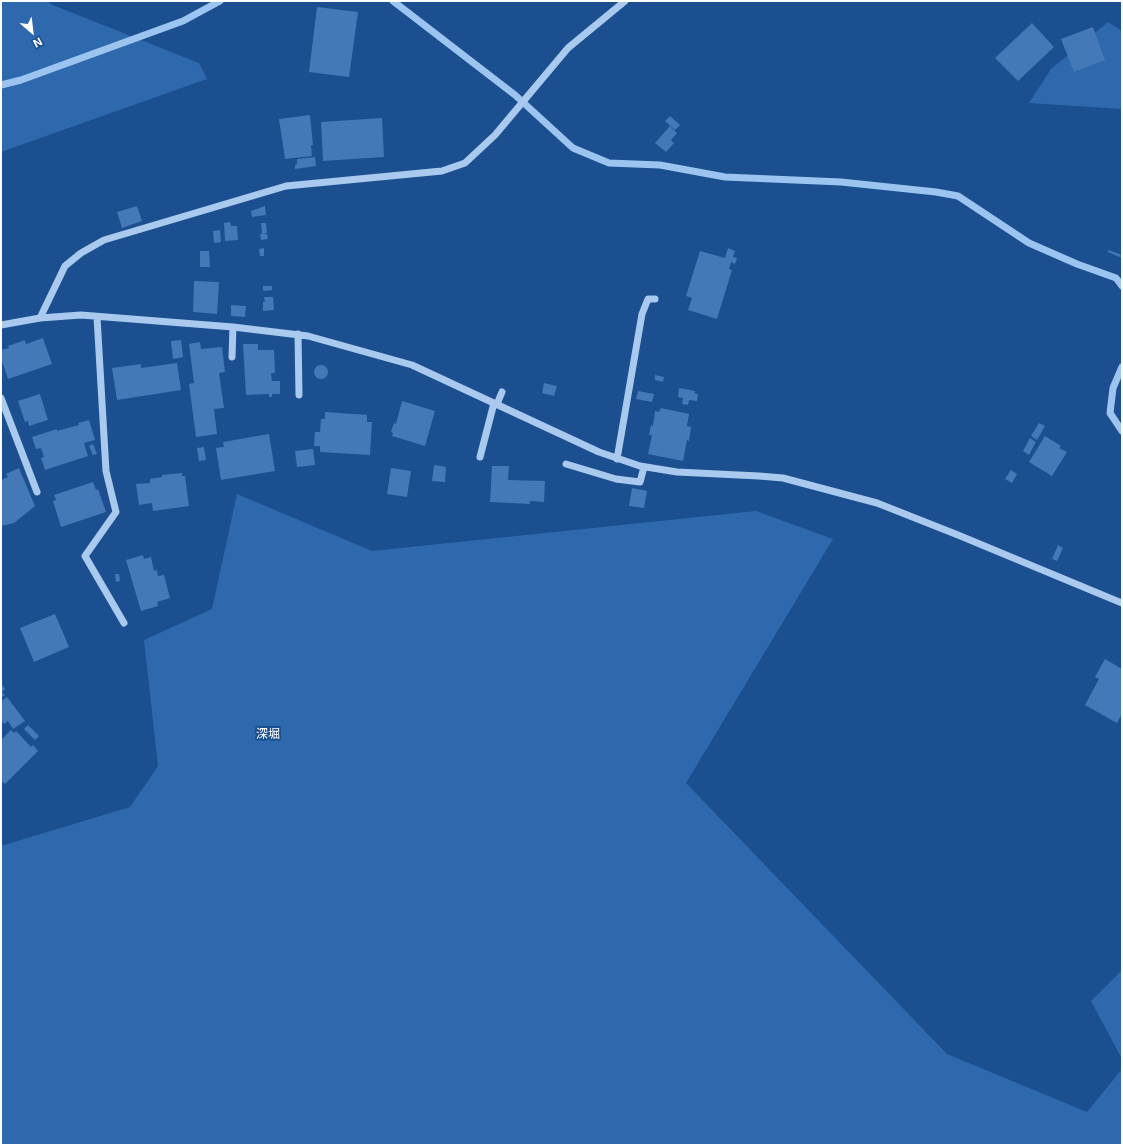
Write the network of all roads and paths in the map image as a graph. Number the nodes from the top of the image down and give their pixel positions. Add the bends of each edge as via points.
1 (625, 1) edge
2 (655, 299) dead end
3 (97, 317) junction
4 (40, 318) junction
5 (1, 325) edge
6 (233, 327) junction
7 (298, 334) junction
8 (232, 357) dead end
9 (502, 392) dead end
10 (299, 395) dead end
11 (1, 398) edge
12 (495, 404) junction
13 (480, 457) dead end
14 (617, 459) junction
15 (566, 464) dead end
16 (644, 467) junction
17 (37, 492) dead end
18 (1122, 603) edge
19 (124, 623) dead end

1 - 4 street via 568,48 495,135 465,163 442,171 286,186 104,240 65,266
2 - 14 street via 648,299 642,314
3 - 4 street via 81,315
3 - 6 street
3 - 19 street via 106,471 116,512 85,556
4 - 5 street
6 - 7 street
6 - 8 street
7 - 10 street
7 - 12 street via 412,365
9 - 12 street
11 - 17 street
12 - 13 street
12 - 14 street
14 - 16 street
15 - 16 street via 616,479 640,482
16 - 18 street via 677,472 783,478 877,503

